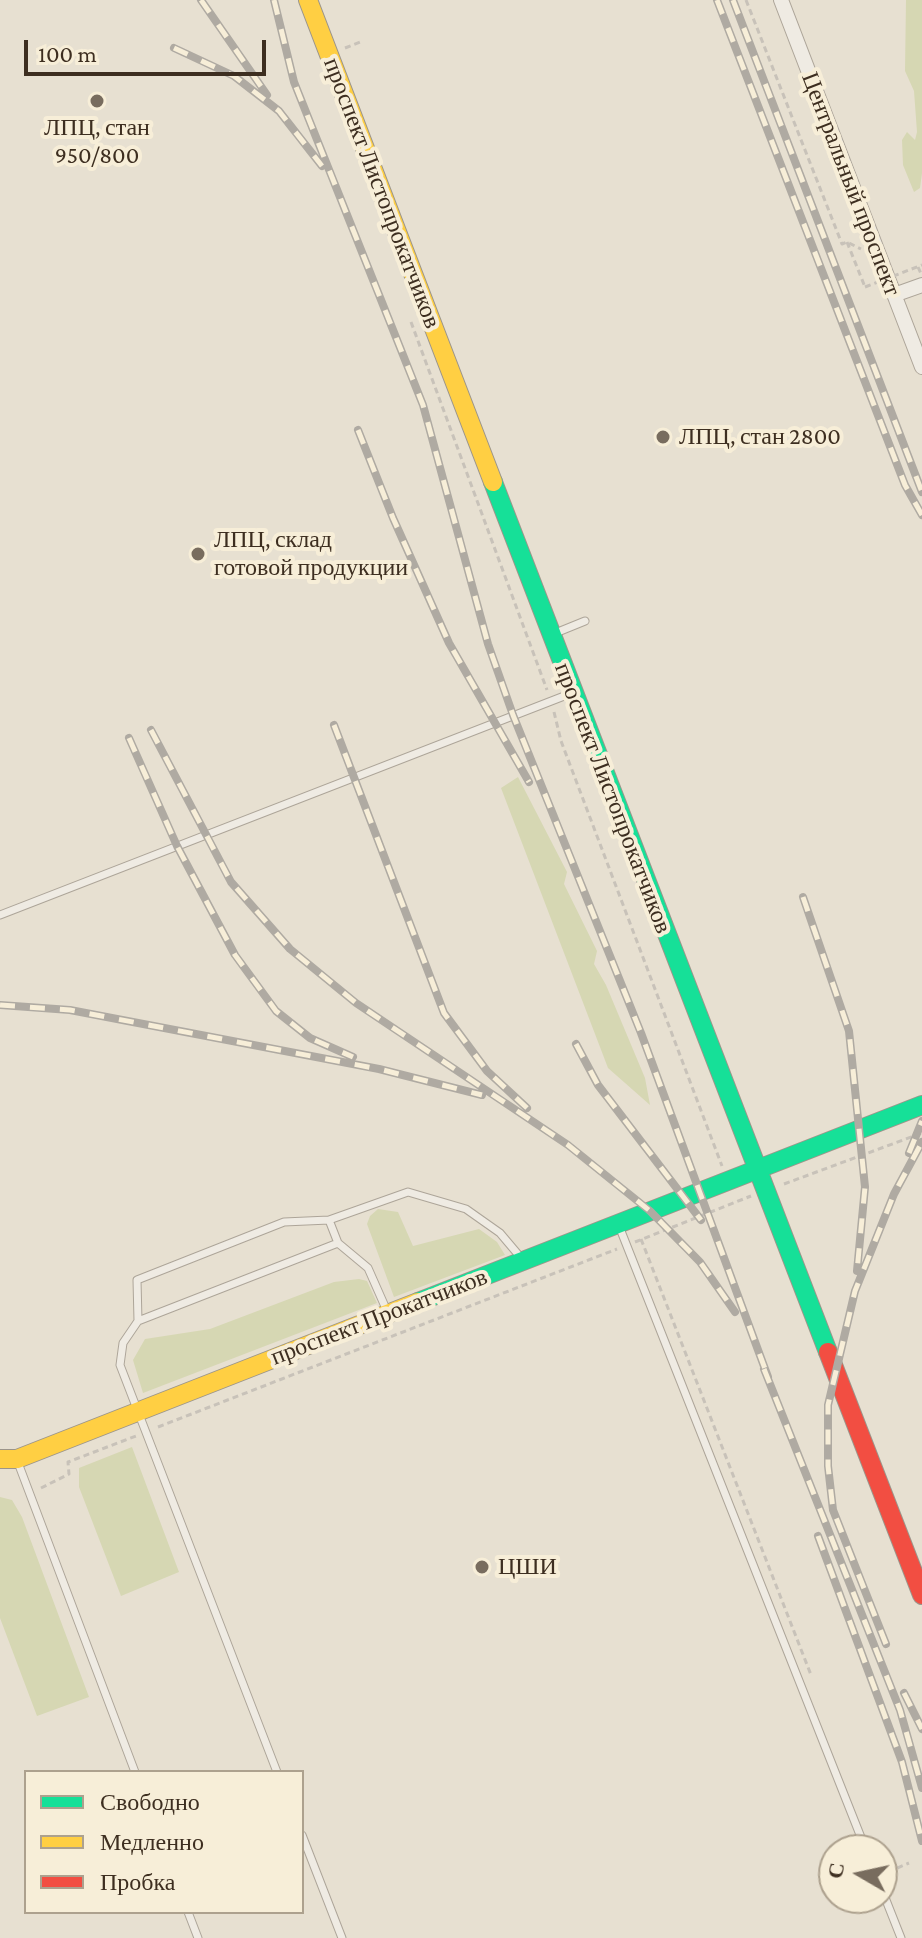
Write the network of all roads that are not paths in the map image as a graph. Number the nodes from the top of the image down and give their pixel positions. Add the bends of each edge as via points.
1 (308, 0) edge
2 (784, 2) edge
3 (922, 285) edge
4 (894, 295) junction
5 (922, 367) edge
6 (585, 621) dead end
7 (550, 635) junction
8 (572, 693) junction
9 (0, 915) edge
10 (922, 1105) edge
11 (757, 1170) junction
12 (329, 1220) junction
13 (618, 1224) junction
14 (338, 1243) junction
15 (523, 1261) junction
16 (388, 1314) junction
17 (138, 1321) junction
18 (137, 1412) junction
19 (8, 1459) edge
20 (922, 1595) edge
21 (134, 1770) edge
22 (276, 1770) edge
23 (860, 1834) edge
24 (304, 1840) edge
25 (189, 1914) edge
26 (892, 1914) edge
27 (198, 1938) edge
28 (342, 1938) edge
29 (901, 1938) edge

1 - 7 street, проспект Листопрокатчиков
2 - 4 street, Центральный проспект
3 - 4 street
4 - 5 street, Центральный проспект
6 - 7 lane
7 - 8 street, проспект Листопрокатчиков
8 - 9 lane
8 - 11 street, проспект Листопрокатчиков
10 - 11 street
11 - 13 street, проспект Прокатчиков
11 - 20 street, проспект Листопрокатчиков
12 - 14 lane
12 - 15 lane via 408,1192 466,1209 500,1233
12 - 17 lane via 284,1222 137,1280
13 - 15 street, проспект Прокатчиков
13 - 23 lane
14 - 16 lane via 368,1268
14 - 17 lane
15 - 16 street, проспект Прокатчиков
16 - 18 street, проспект Прокатчиков
17 - 18 lane via 123,1343 120,1365
18 - 19 street, проспект Прокатчиков
18 - 22 lane
19 - 21 lane via 30,1494
24 - 28 lane
25 - 27 lane
26 - 29 lane

